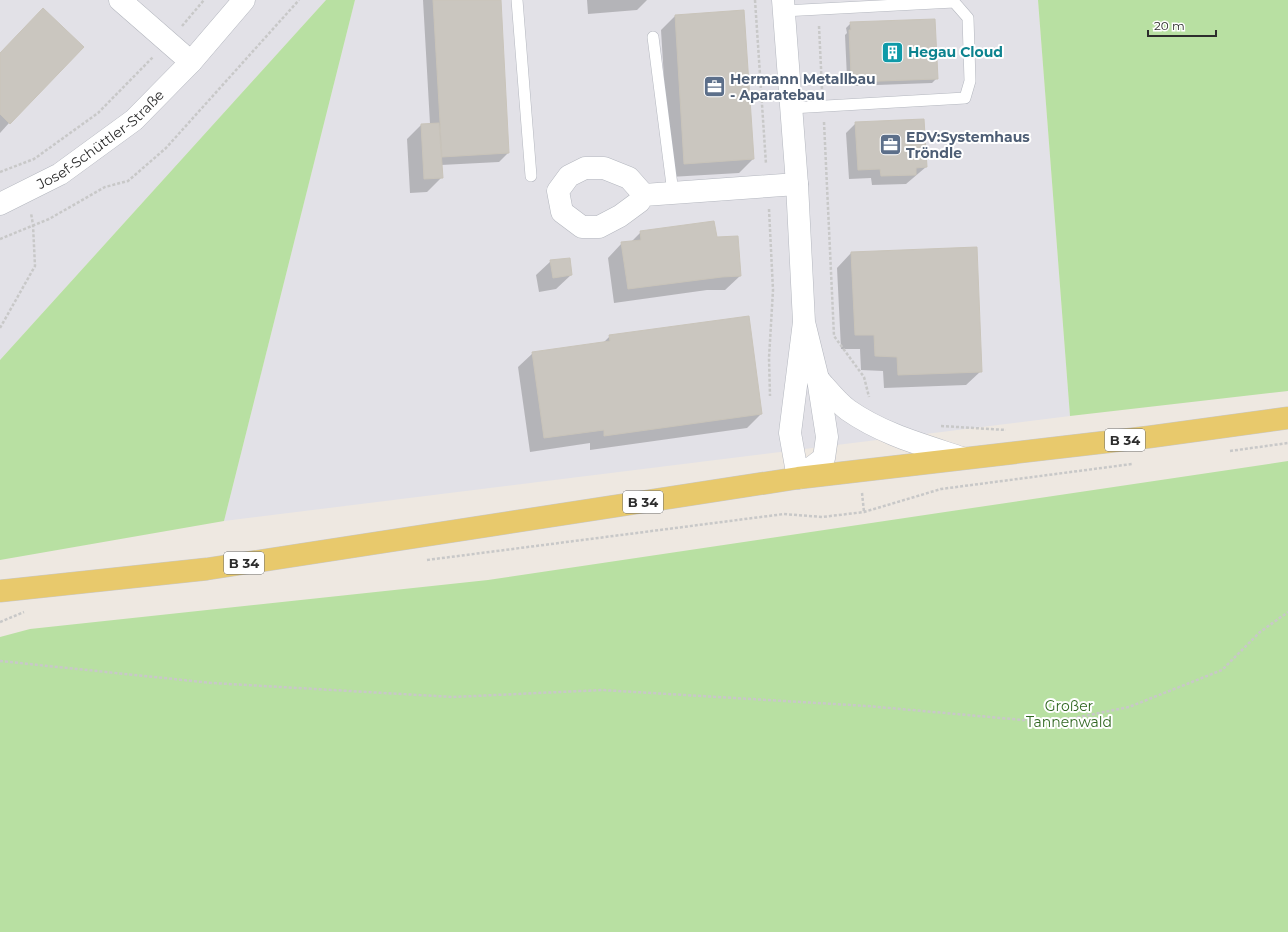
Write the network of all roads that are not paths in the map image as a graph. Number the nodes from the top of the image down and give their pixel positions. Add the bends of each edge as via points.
1 (120, 0) edge
2 (244, 0) edge
3 (517, 0) edge
4 (783, 6) edge
5 (652, 36) dead end
6 (191, 62) junction
7 (791, 108) junction
8 (531, 176) dead end
9 (797, 184) junction
10 (673, 193) junction
11 (644, 195) dead end
12 (0, 204) edge
13 (804, 322) junction
14 (818, 379) junction
15 (1288, 418) edge
16 (962, 458) junction
17 (798, 478) junction
18 (0, 591) edge

1 - 6 street
2 - 6 street, Josef-Schüttler-Straße
3 - 8 lane
4 - 7 street
4 - 7 lane via 818,10 954,2 968,18 970,81 965,98
5 - 10 lane
6 - 12 street, Josef-Schüttler-Straße via 134,120 60,174
7 - 9 street
9 - 10 street
9 - 13 street
10 - 11 street
13 - 14 street
13 - 17 street via 790,432
14 - 16 street via 847,409 863,420 897,436
14 - 17 street via 827,437 824,458
15 - 16 main road, B 34
16 - 17 main road, B 34
17 - 18 main road, B 34 via 207,568

